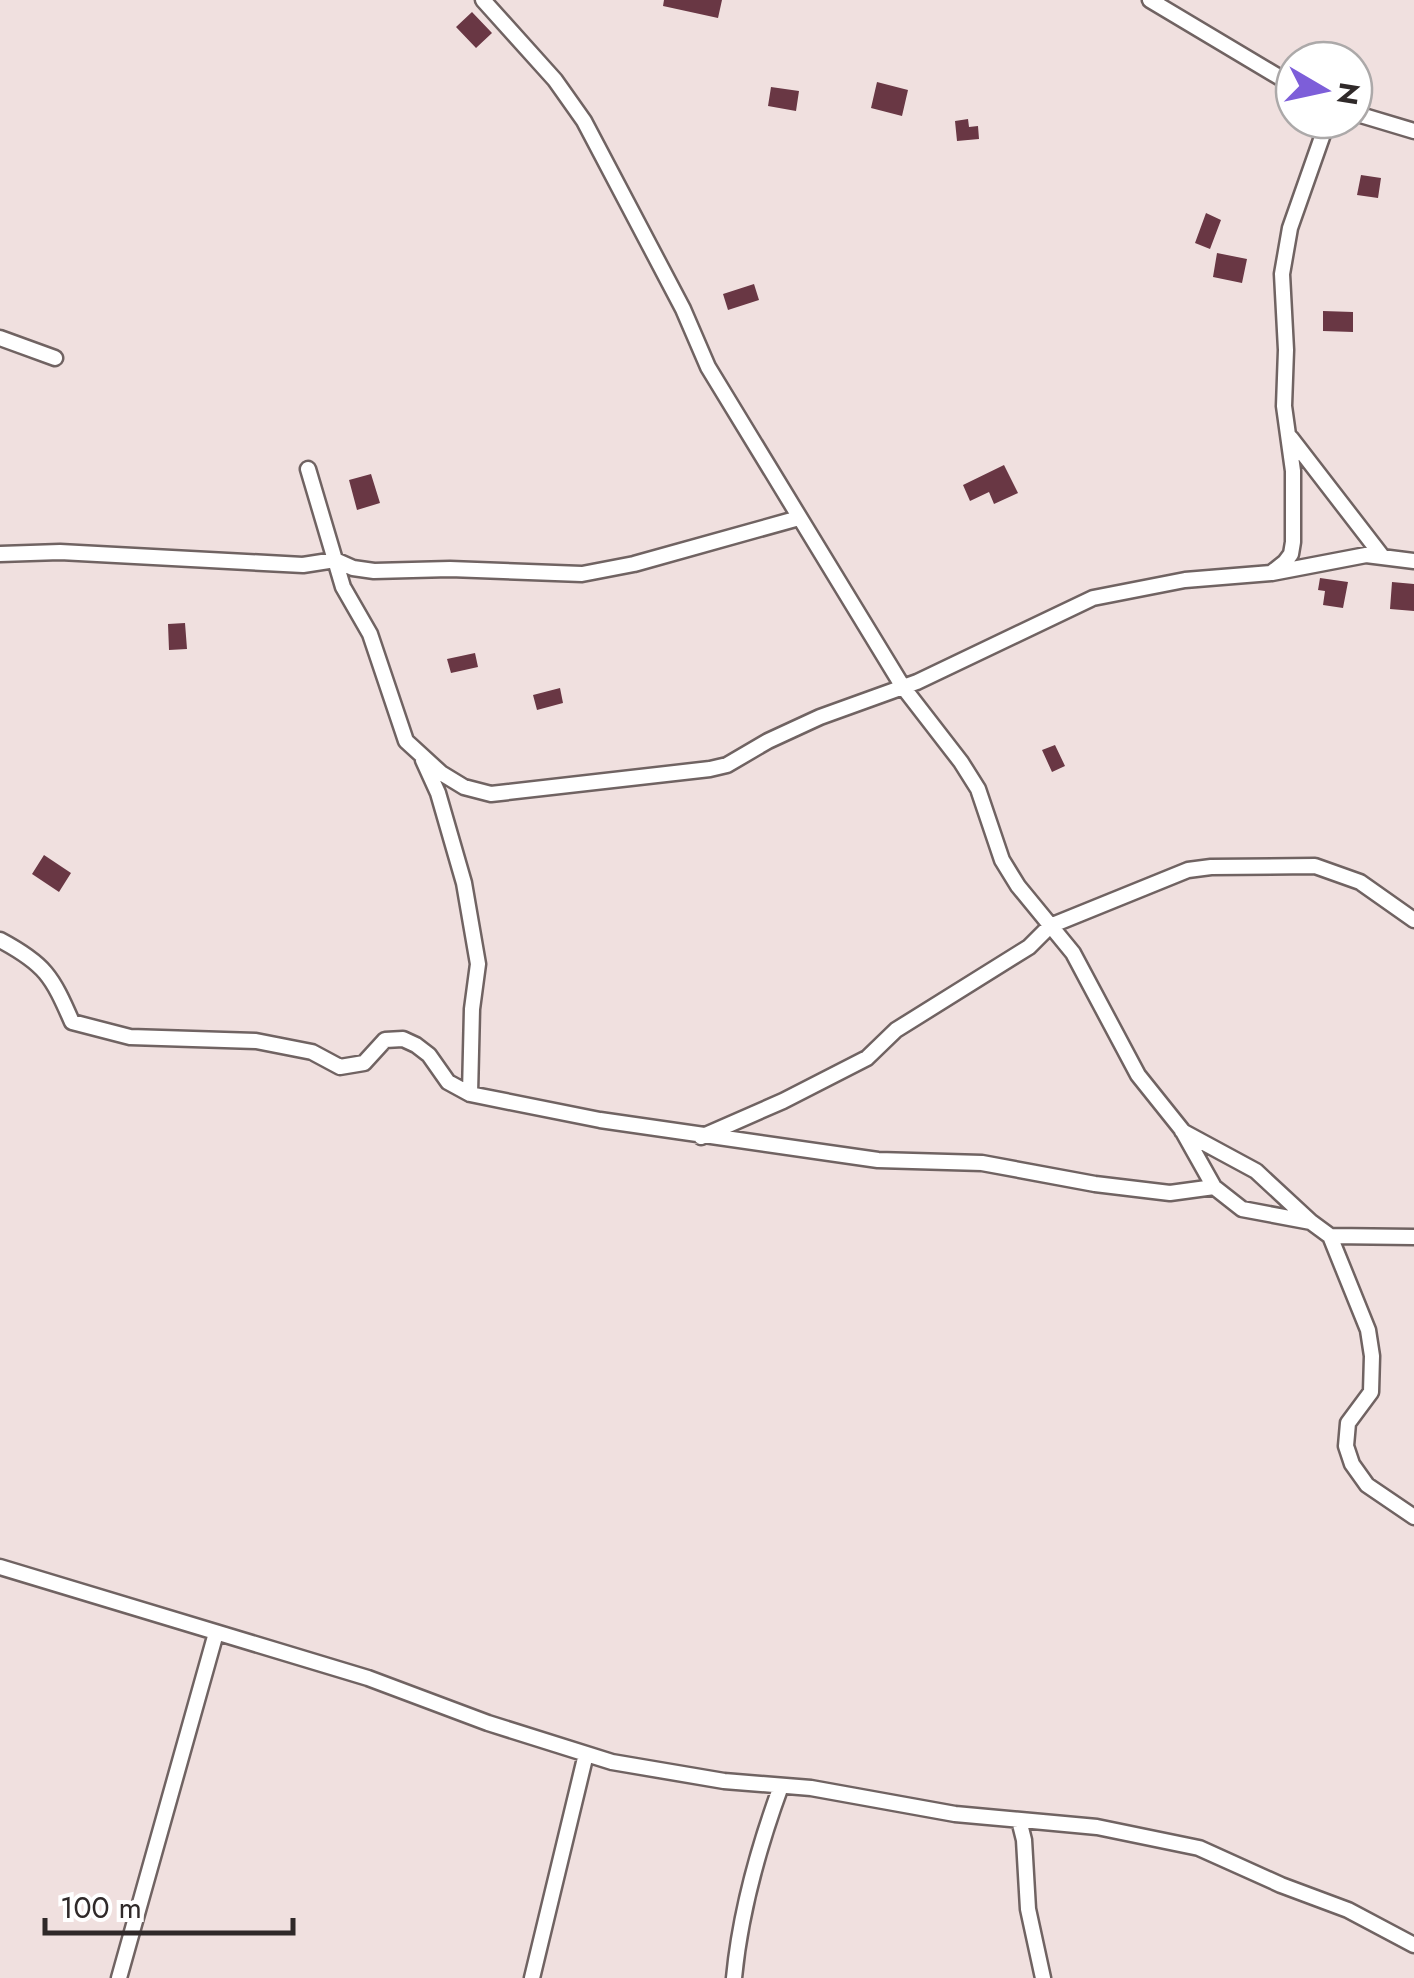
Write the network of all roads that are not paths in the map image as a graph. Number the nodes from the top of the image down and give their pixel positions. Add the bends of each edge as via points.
1 (483, 0) edge
2 (1150, 0) edge
3 (1274, 74) edge
4 (1374, 119) edge
5 (1414, 130) edge
6 (1321, 140) edge
7 (0, 338) edge
8 (55, 358) dead end
9 (1289, 436) junction
10 (308, 470) dead end
11 (799, 518) junction
12 (0, 554) edge
13 (1382, 556) junction
14 (335, 560) junction
15 (1414, 561) edge
16 (1271, 573) junction
17 (903, 687) junction
18 (422, 759) junction
19 (1414, 920) edge
20 (1050, 926) junction
21 (0, 940) edge
22 (470, 1094) junction
23 (1182, 1130) junction
24 (701, 1137) junction
25 (1214, 1187) junction
26 (1311, 1222) junction
27 (1330, 1236) junction
28 (1414, 1238) edge
29 (1414, 1517) edge
30 (0, 1566) edge
31 (216, 1634) junction
32 (586, 1754) junction
33 (781, 1786) junction
34 (1020, 1820) junction
35 (1414, 1945) edge
36 (119, 1978) edge
37 (532, 1978) edge
38 (734, 1978) edge
39 (1043, 1978) edge

1 - 11 street via 556,80 584,122 708,367
2 - 3 street
4 - 5 street
6 - 9 street via 1290,228 1282,274
7 - 8 street
9 - 13 street
9 - 16 street via 1292,554
10 - 14 street
11 - 14 street via 582,574 374,571
11 - 17 street
12 - 14 street via 303,565
13 - 15 street
13 - 16 street
14 - 18 street via 370,634 406,741
16 - 17 street via 1093,598
17 - 18 street via 710,769 491,794 464,787
17 - 20 street via 962,762 1002,860
18 - 22 street via 464,883 478,964
19 - 20 street via 1360,882 1315,866 1211,866
20 - 23 street via 1092,984 1138,1075
20 - 24 street via 1029,947 896,1030 867,1058
21 - 22 street via 34,958 72,1022 130,1037 256,1041 312,1052 340,1068 364,1064 386,1040 403,1038
22 - 24 street
23 - 25 street
23 - 26 street via 1256,1171
24 - 25 street via 878,1160 982,1163 1170,1193
25 - 26 street via 1242,1209
26 - 27 street
27 - 28 street
27 - 29 street via 1372,1356 1372,1392 1348,1423 1346,1446 1368,1485
30 - 31 street
31 - 32 street via 368,1678
31 - 36 street
32 - 33 street via 724,1782
32 - 37 street
33 - 34 street
33 - 38 street
34 - 35 street via 1199,1848
34 - 39 street

